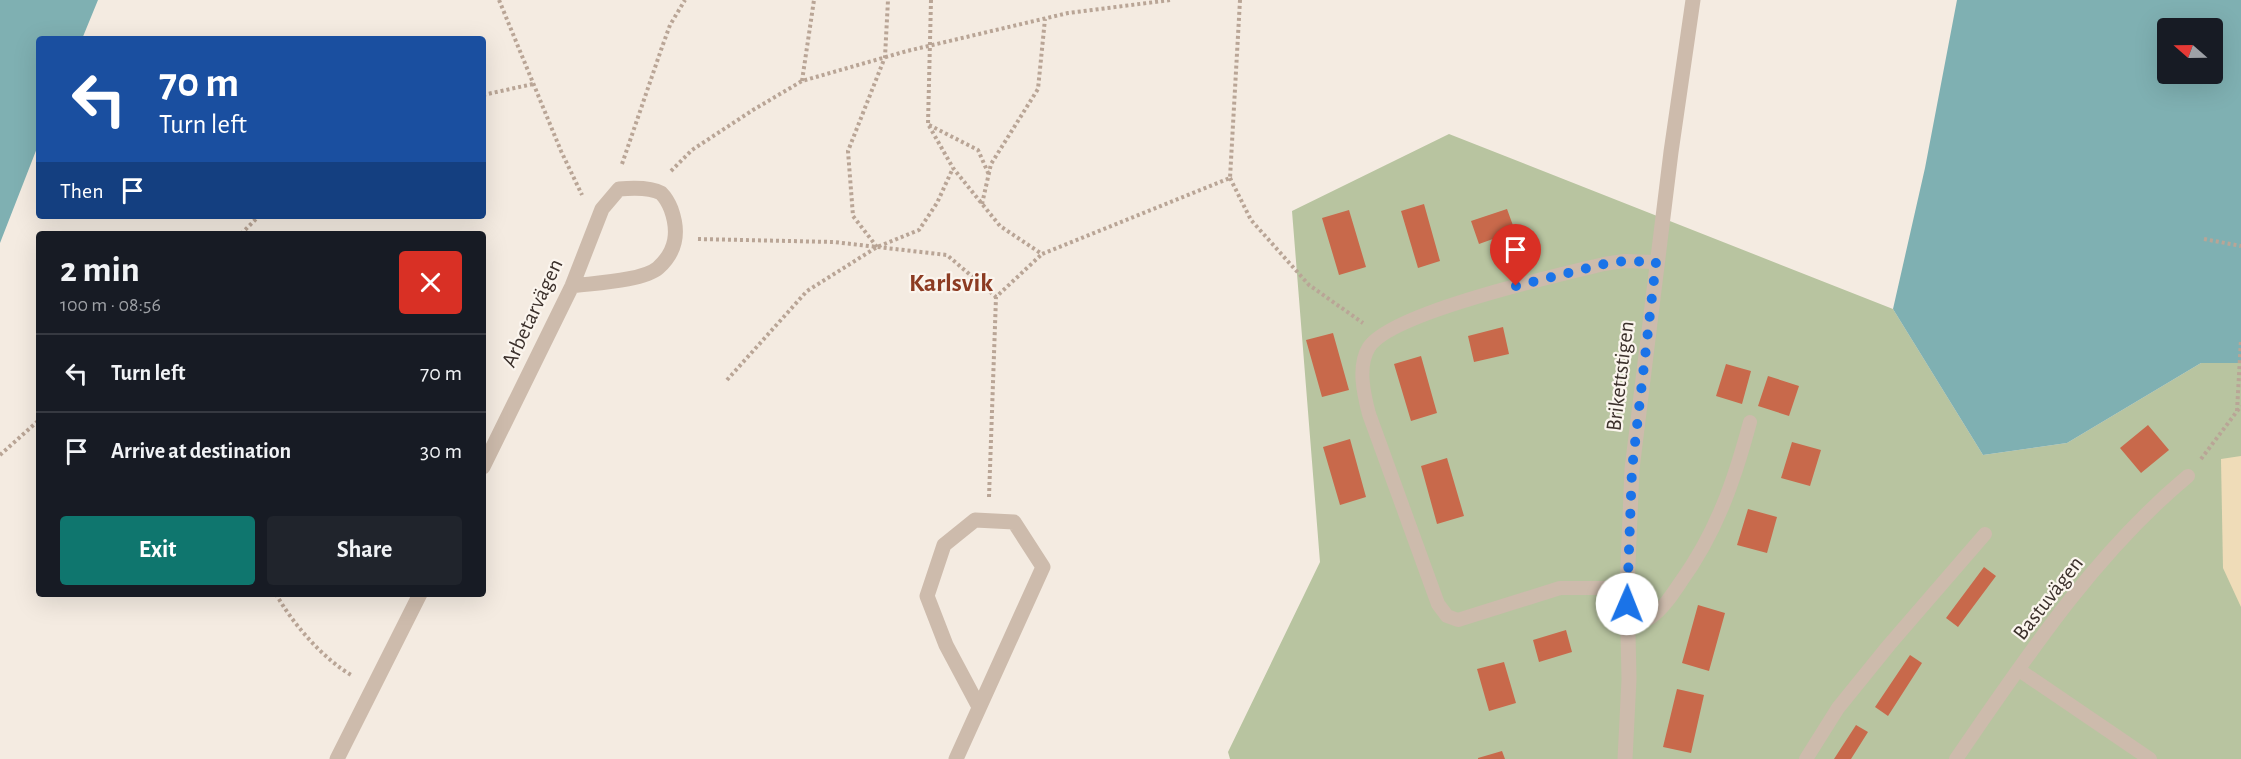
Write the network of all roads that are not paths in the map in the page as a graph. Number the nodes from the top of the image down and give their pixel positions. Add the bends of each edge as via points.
1 (1694, 0) edge
2 (1656, 262) junction
3 (572, 286) junction
4 (1750, 422) dead end
5 (486, 461) edge
6 (2188, 476) road end
7 (1985, 534) dead end
8 (1627, 588) junction
9 (418, 597) edge
10 (1627, 620) junction
11 (2019, 670) junction
12 (979, 707) junction
13 (337, 759) edge
14 (956, 759) edge
15 (1625, 759) edge
16 (1806, 759) edge
17 (1956, 759) edge
18 (2150, 759) edge

1 - 2 street, Brikettstigen
2 - 8 street, Brikettstigen via 1632,469
2 - 8 lane via 1604,264 1494,292 1404,323 1381,335 1368,348 1364,366 1363,390 1369,414 1438,604 1447,616 1458,620 1476,616 1560,588
3 - 3 street, Arbetarvägen via 602,208 619,189 660,193 669,203 677,224 674,247 657,269 631,279
3 - 5 street, Arbetarvägen
4 - 10 lane via 1736,474 1713,532 1696,561 1670,598 1650,618
6 - 11 lane, Bastuvägen via 2144,514 2078,591
7 - 16 lane via 1838,708
8 - 10 street, Brikettstigen
9 - 13 street
10 - 15 street, Brikettstigen
11 - 17 lane, Bastuvägen
11 - 18 lane
12 - 12 street via 946,645 927,596 944,545 975,520 1014,522 1043,567
12 - 14 street

